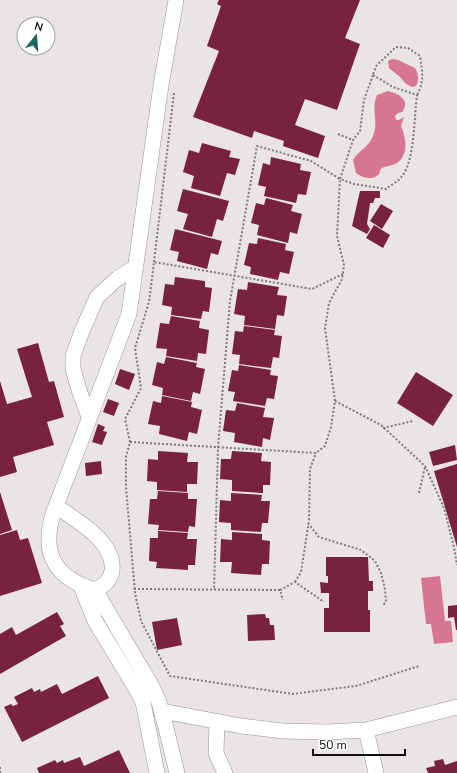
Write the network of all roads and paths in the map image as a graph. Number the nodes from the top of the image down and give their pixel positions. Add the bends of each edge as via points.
1 (176, 0) edge
2 (373, 75) junction
3 (161, 85) junction
4 (417, 95) junction
5 (338, 134) dead end
6 (353, 140) junction
7 (340, 179) junction
8 (154, 262) junction
9 (136, 267) junction
10 (343, 274) junction
11 (234, 277) junction
12 (335, 401) junction
13 (89, 417) junction
14 (413, 421) dead end
15 (383, 428) junction
16 (130, 442) junction
17 (218, 448) junction
18 (316, 453) junction
19 (425, 466) junction
20 (419, 493) dead end
21 (56, 506) junction
22 (308, 523) junction
23 (457, 565) edge
24 (295, 582) junction
25 (88, 588) junction
26 (134, 589) junction
27 (214, 590) junction
28 (280, 590) junction
29 (283, 600) dead end
30 (324, 602) dead end
31 (383, 605) dead end
32 (419, 666) dead end
33 (457, 707) edge
34 (162, 711) junction
35 (217, 722) junction
36 (366, 730) junction
37 (0, 767) edge
38 (0, 773) edge
39 (157, 773) edge
40 (176, 773) edge
41 (225, 773) edge
42 (376, 773) edge

1 - 3 street
2 - 4 path via 393,88
2 - 4 path via 377,65 396,47 408,48 420,56 422,85
2 - 6 path via 364,100 360,131
3 - 8 path via 175,93
3 - 9 street
4 - 7 path via 408,163 402,176 386,189
5 - 6 path
6 - 7 path
7 - 10 path via 337,236 344,265
7 - 11 path via 311,161 257,146
8 - 11 path
8 - 16 path via 149,302 135,348 142,388 125,419
9 - 13 street via 129,314
9 - 13 street via 118,278 97,297 73,356 73,368
10 - 11 path via 312,289
10 - 12 path via 329,303 325,328
11 - 17 path
12 - 15 path
12 - 18 path via 325,446
13 - 21 street
14 - 15 path
15 - 19 path
16 - 17 path
16 - 26 path via 126,457 126,487
17 - 18 path
17 - 27 path
18 - 22 path via 310,469
19 - 20 path
19 - 23 path via 444,508
21 - 25 street via 48,542 54,563 71,581
21 - 25 street via 95,535 109,551 111,576 106,584
22 - 24 path via 301,572
22 - 31 path via 319,537 361,550 375,561 385,589 386,602
24 - 28 path
24 - 30 path
25 - 34 street via 150,684
25 - 39 street via 95,621 143,702
26 - 27 path
26 - 32 path via 141,621 170,676 293,694 356,686
27 - 28 path
28 - 29 path
33 - 36 street
34 - 35 street
34 - 40 street
35 - 36 street via 283,731
35 - 41 street via 216,753
36 - 42 street
37 - 38 path

